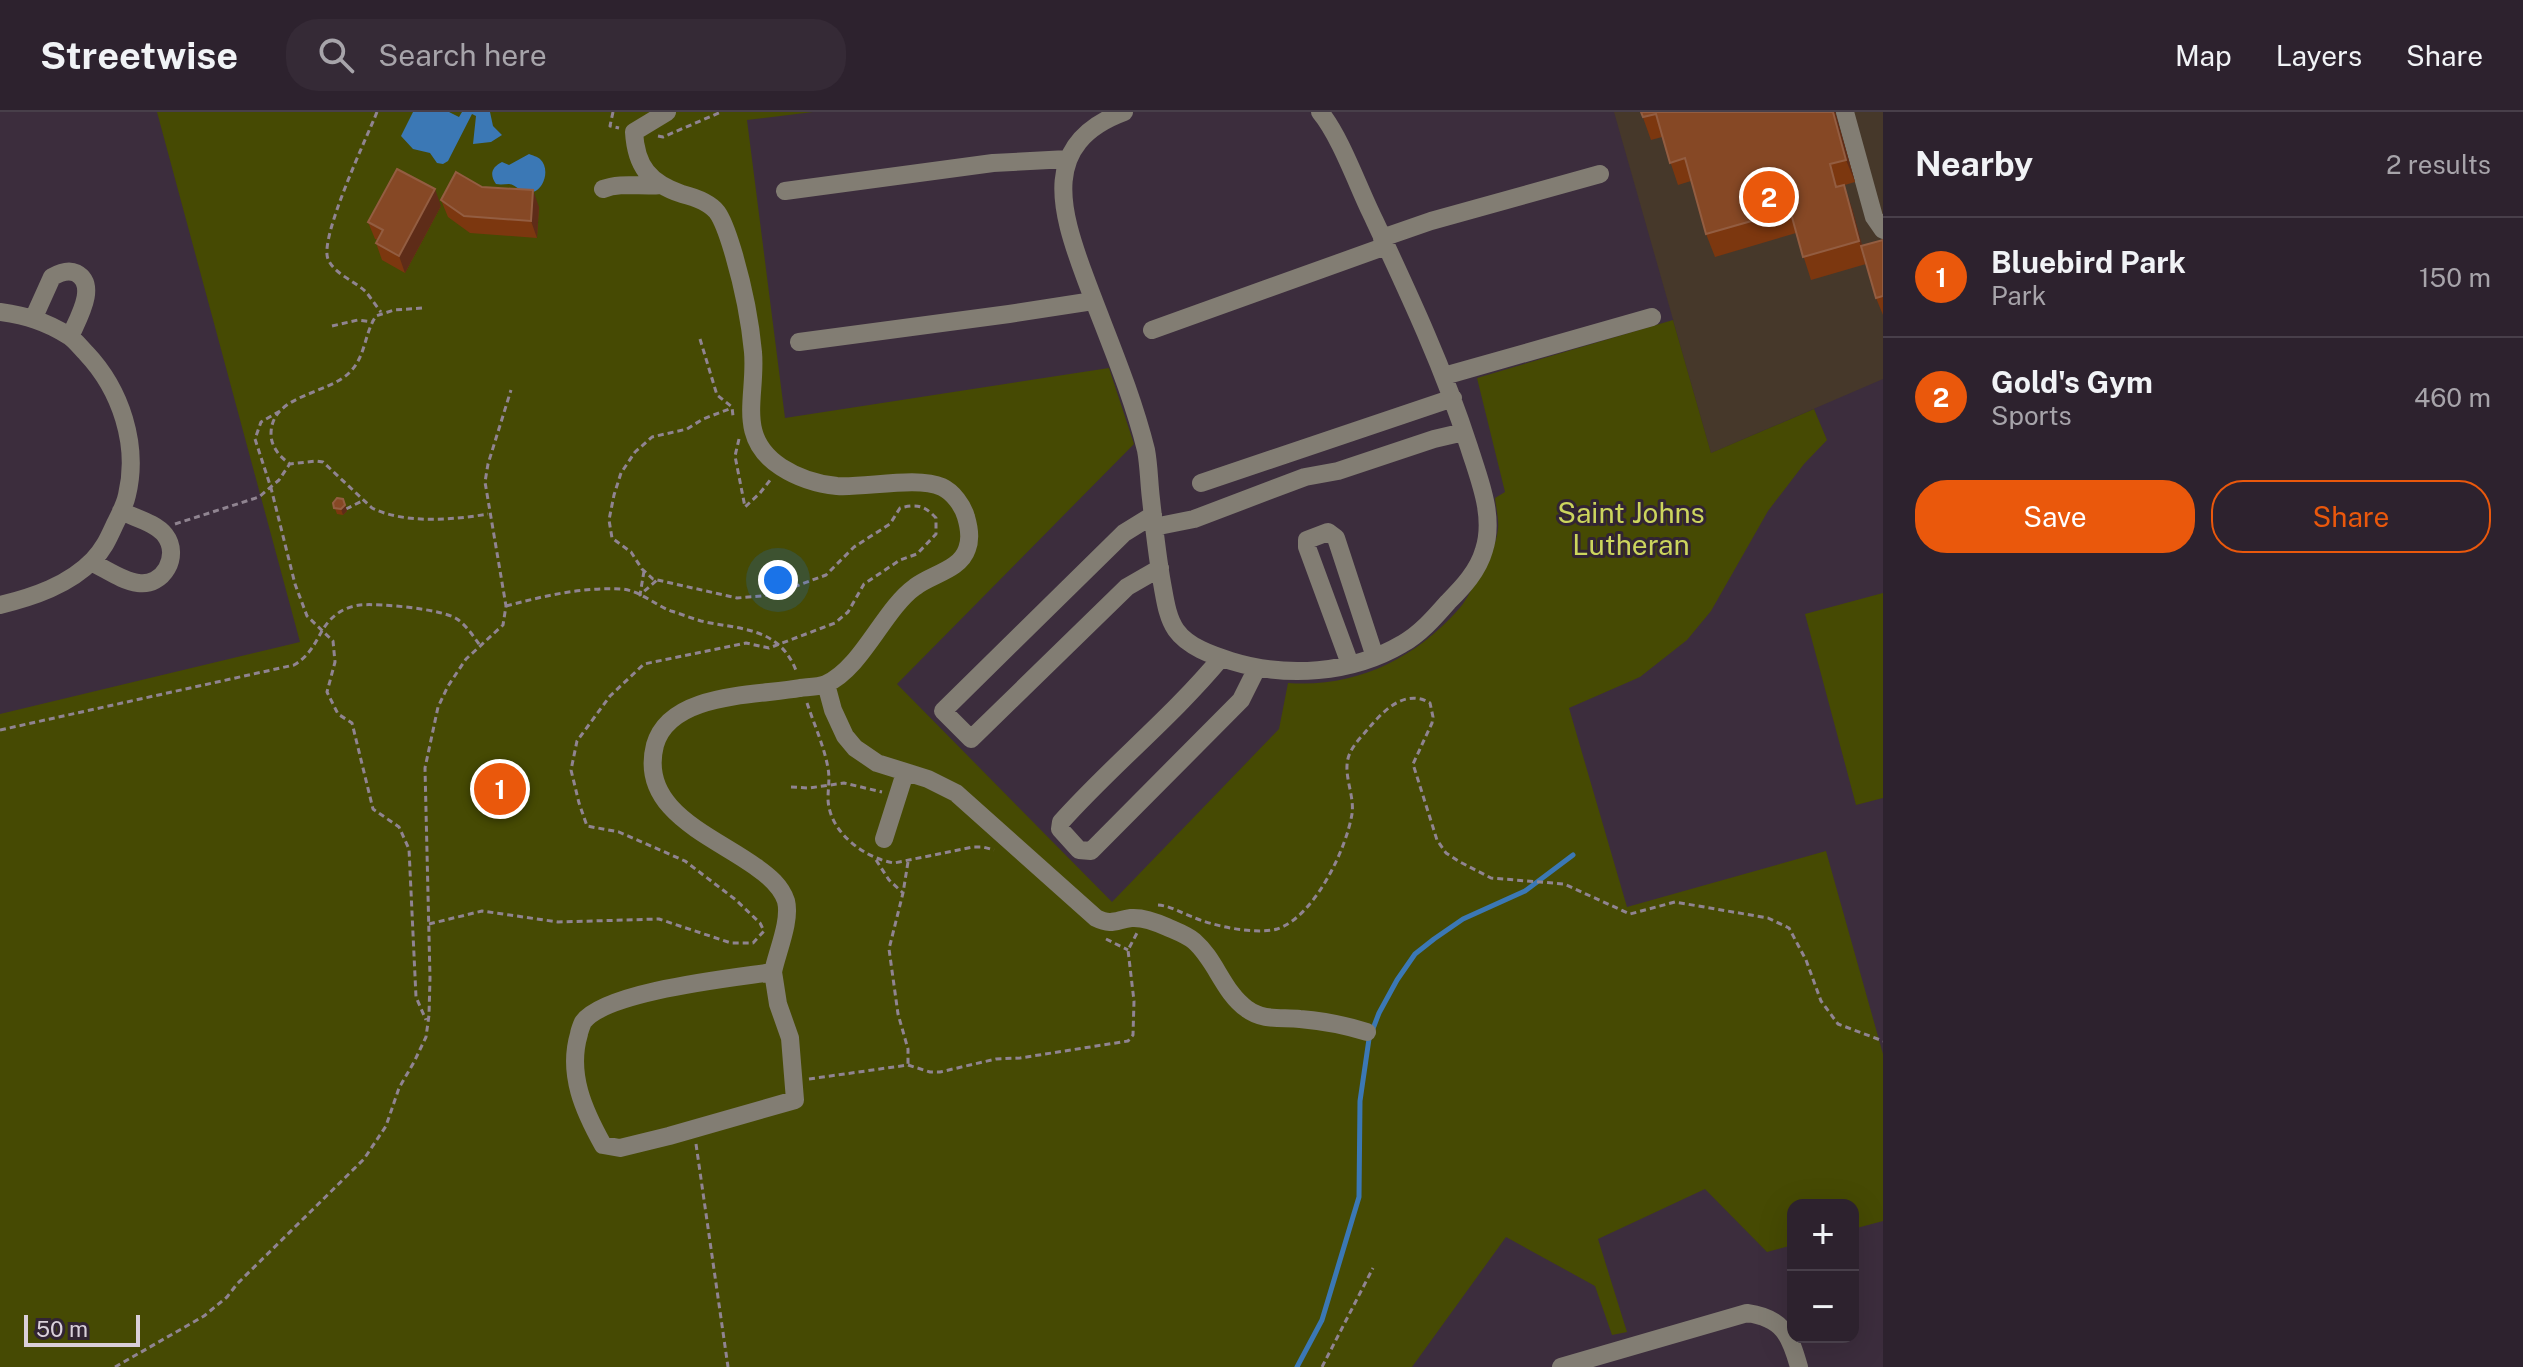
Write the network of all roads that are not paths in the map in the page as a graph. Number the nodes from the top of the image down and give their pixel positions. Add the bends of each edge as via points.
1 (667, 112) edge
2 (1124, 112) edge
3 (1320, 112) edge
4 (1845, 112) edge
5 (1068, 159) junction
6 (1600, 174) dead end
7 (661, 185) junction
8 (603, 189) dead end
9 (785, 191) dead end
10 (1883, 230) edge
11 (1384, 242) junction
12 (1093, 301) junction
13 (0, 312) edge
14 (34, 317) junction
15 (1652, 317) dead end
16 (1152, 330) dead end
17 (70, 337) junction
18 (799, 342) dead end
19 (1444, 376) junction
20 (1453, 398) junction
21 (1464, 432) junction
22 (1201, 483) dead end
23 (121, 511) junction
24 (1153, 521) junction
25 (91, 562) junction
26 (1160, 568) junction
27 (0, 605) edge
28 (1375, 657) junction
29 (1221, 658) junction
30 (1350, 664) junction
31 (1257, 668) junction
32 (826, 684) junction
33 (905, 773) junction
34 (884, 839) dead end
35 (773, 972) junction
36 (1367, 1032) dead end
37 (1561, 1367) edge
38 (1799, 1367) edge

1 - 7 street via 634,132 636,155
2 - 5 street via 1082,135
3 - 11 street
4 - 10 street via 1874,217
5 - 9 street via 993,163
5 - 12 street via 1062,202
6 - 11 street via 1431,221
7 - 8 street
7 - 32 street via 696,197 720,220 734,254 754,355 749,417 756,441 778,465 814,483 942,487 964,510 969,542 958,564 913,588 849,666
11 - 16 street
11 - 19 street
12 - 18 street
12 - 24 street via 1147,454
13 - 14 street
14 - 17 street
14 - 17 street via 52,277 77,274 87,293
15 - 19 street
17 - 23 street via 99,366 124,417 130,477
19 - 20 street
20 - 21 street
20 - 22 street
21 - 24 street via 1305,477 1194,519
21 - 28 street via 1487,512 1484,551 1467,581 1422,629
23 - 25 street via 107,544
23 - 25 street via 165,535 170,564 156,580 135,583
24 - 26 street
24 - 26 street via 1124,533 943,711 971,739 1127,587
25 - 27 street via 49,589
26 - 29 street via 1177,632
28 - 30 street
28 - 30 street via 1336,538 1328,532 1311,537 1307,547
29 - 31 street
29 - 31 street via 1061,822 1060,829 1079,850 1091,851 1241,700
30 - 31 street via 1324,670
32 - 33 street via 833,710 855,748
32 - 35 street via 731,697 681,711 663,726 652,765 655,784 676,815 780,888 787,905
33 - 34 street
33 - 36 street via 956,793 1096,918 1107,924 1140,918 1194,941 1249,1011
35 - 35 street via 641,995 599,1009 582,1023 574,1069 588,1119 603,1145 620,1148 795,1100 790,1038
37 - 38 street via 1747,1313 1776,1321 1787,1334

